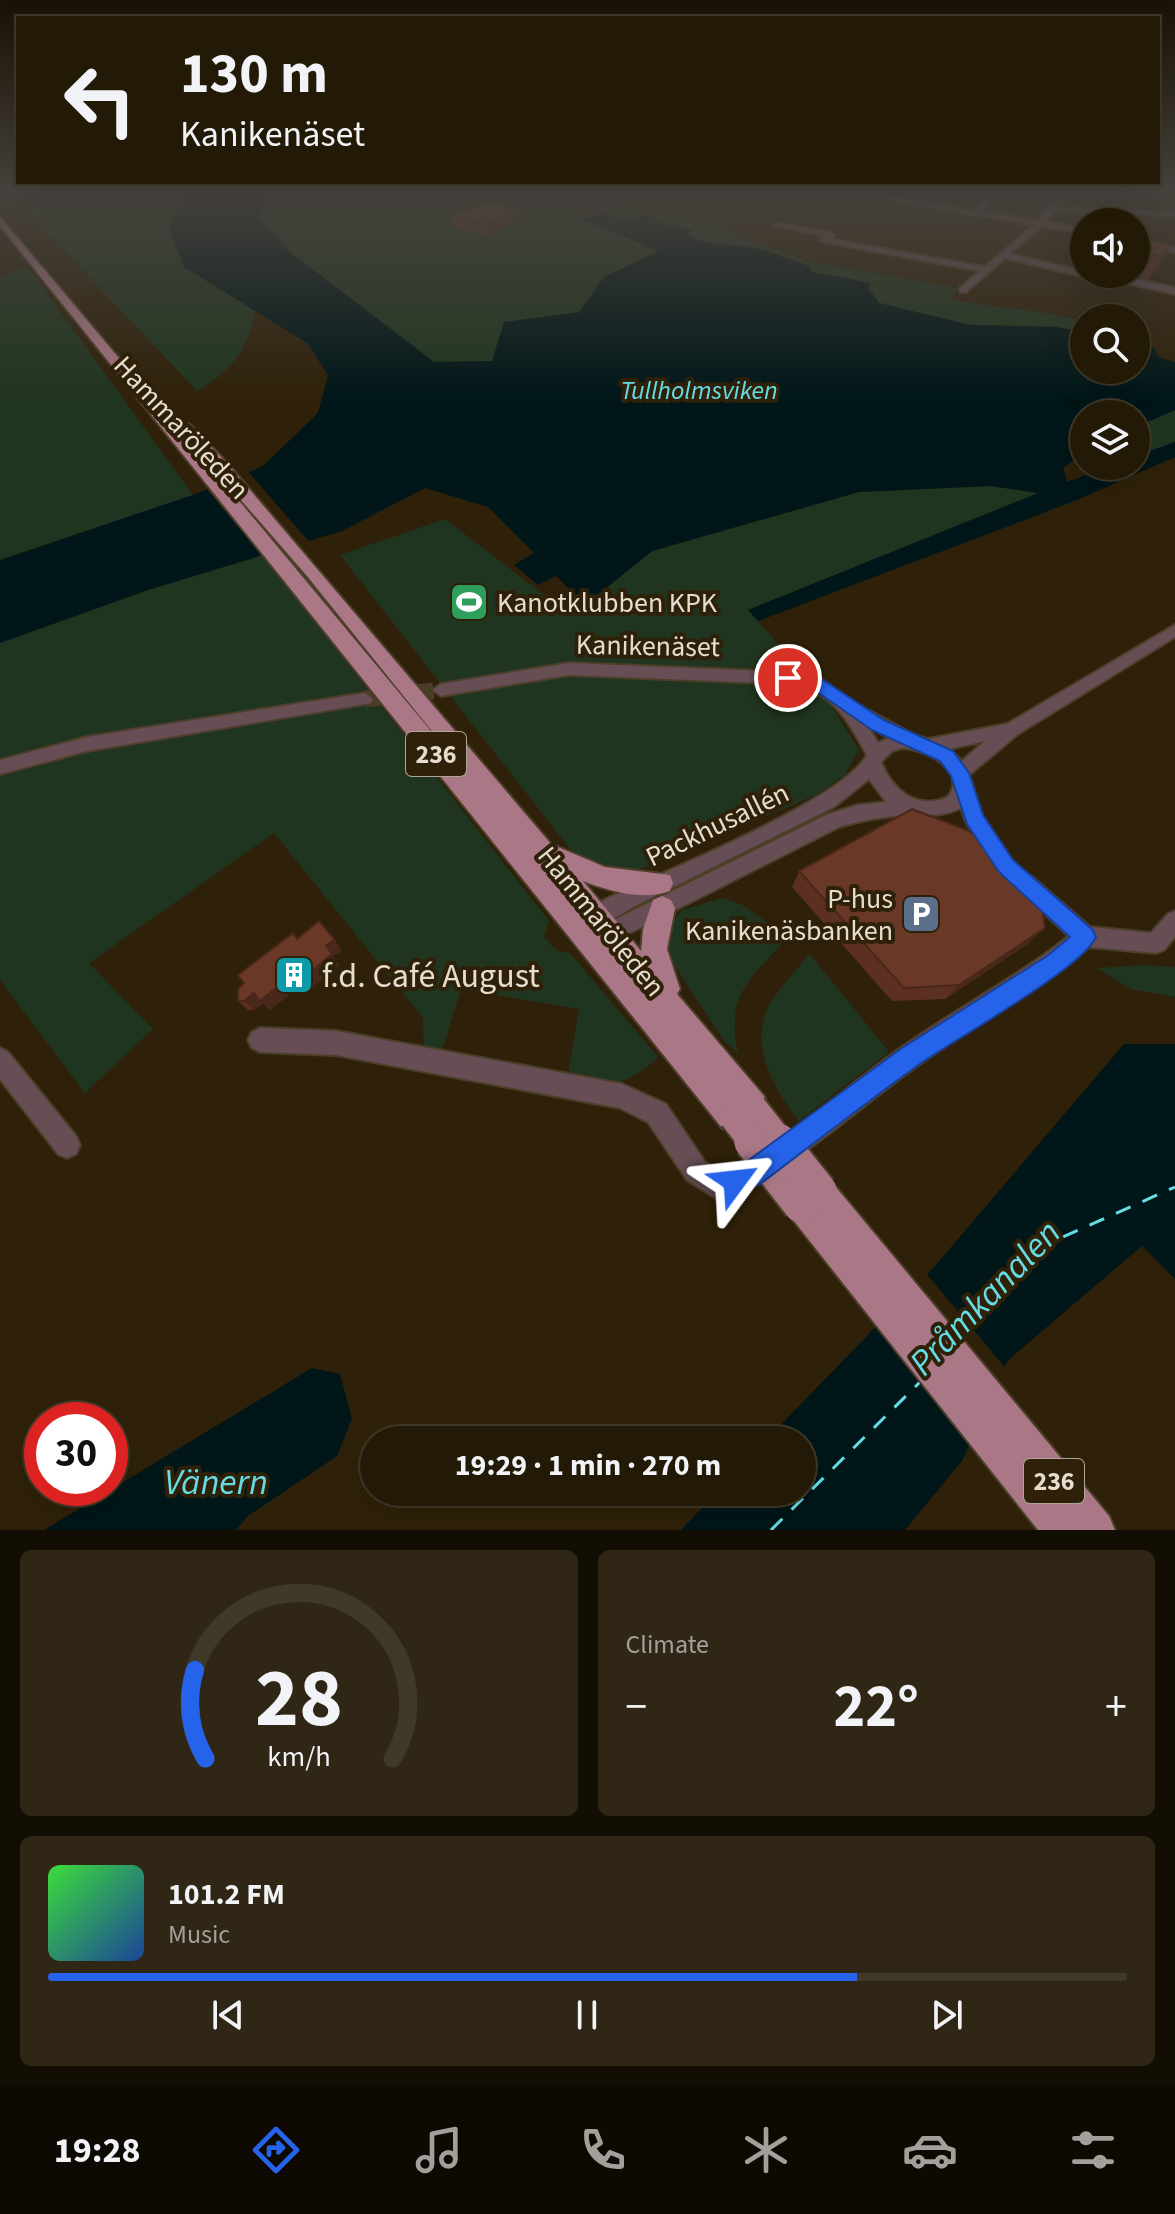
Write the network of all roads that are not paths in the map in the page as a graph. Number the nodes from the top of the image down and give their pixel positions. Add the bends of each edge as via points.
1 (32, 259) edge
2 (929, 259) edge
3 (998, 259) edge
4 (1021, 259) edge
5 (987, 270) junction
6 (1070, 271) edge
7 (1150, 284) edge
8 (963, 290) dead end
9 (1175, 291) edge
10 (89, 328) junction
11 (303, 576) junction
12 (1175, 630) edge
13 (441, 690) tunnel mouth
14 (365, 699) tunnel mouth
15 (847, 706) junction
16 (1012, 729) junction
17 (910, 741) junction
18 (929, 746) junction
19 (874, 759) junction
20 (0, 767) edge
21 (961, 779) junction
22 (915, 808) junction
23 (945, 826) edge
24 (969, 842) edge
25 (543, 849) junction
26 (1006, 866) junction
27 (662, 895) junction
28 (1175, 921) edge
29 (595, 930) junction
30 (1085, 937) junction
31 (681, 1019) junction
32 (260, 1040) dead end
33 (0, 1060) edge
34 (743, 1112) junction
35 (67, 1145) dead end
36 (1008, 1442) junction
37 (1063, 1530) edge
38 (1095, 1530) edge

1 - 10 main road, Hammaröleden / 236
2 - 5 street
3 - 5 street
4 - 6 street
5 - 8 street
7 - 9 street
10 - 11 main road, Hammaröleden / 236 via 204,471
10 - 11 main road, Hammaröleden / 236 via 222,466
11 - 25 main road, Hammaröleden / 236
11 - 29 main road, Hammaröleden / 236
12 - 16 street
13 - 15 street, Kanikenäset via 569,669 701,673 814,682
14 - 20 street via 87,744
15 - 17 street, Kanikenäset
15 - 19 street, Kanikenäset
16 - 18 street
16 - 21 street
17 - 18 street
17 - 19 street via 892,743
18 - 21 street via 947,756
19 - 22 street via 880,786
19 - 27 street, Packhusallén via 851,786 827,802
21 - 22 street via 960,797 951,806
21 - 26 street via 974,818
22 - 23 street
22 - 27 street, Packhusallén via 833,821
24 - 26 street
25 - 27 main road via 601,880
25 - 29 main road, Hammaröleden / 236
26 - 30 street
27 - 29 street, Packhusallén
27 - 31 main road via 652,941 656,969
28 - 30 street via 1156,943
29 - 31 main road, Hammaröleden / 236
29 - 34 main road, Hammaröleden / 236
30 - 32 street via 1055,963 910,1056 751,1175 719,1187 696,1171 657,1113 622,1096 336,1043
31 - 34 main road, Hammaröleden / 236
33 - 35 street
34 - 36 main road, Hammaröleden / 236, bridge
36 - 37 main road, Hammaröleden / 236
36 - 38 main road, Hammaröleden / 236

